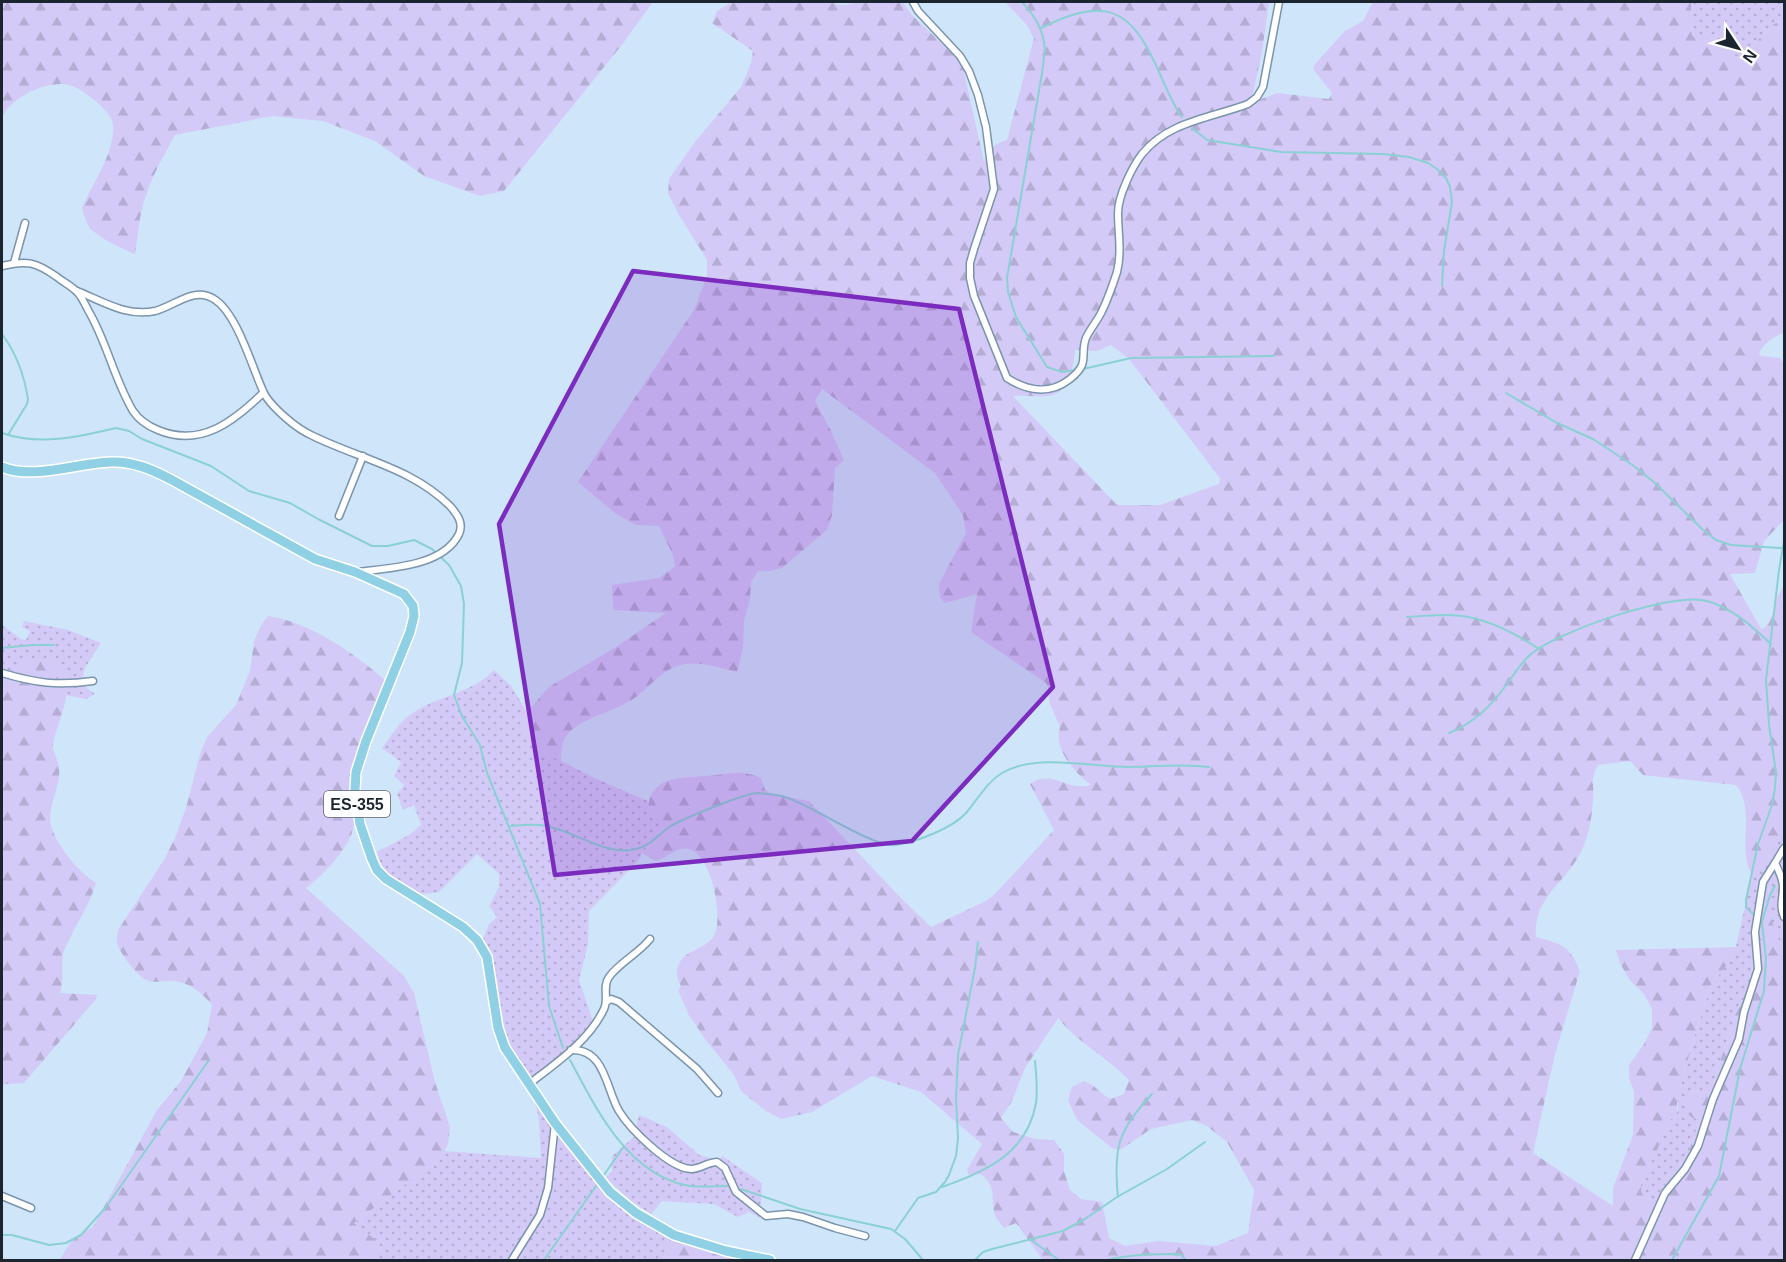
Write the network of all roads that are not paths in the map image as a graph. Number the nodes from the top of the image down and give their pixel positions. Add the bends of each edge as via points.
1 (913, 2) edge
2 (1279, 2) edge
3 (25, 223) dead end
4 (14, 263) junction
5 (2, 266) edge
6 (77, 291) junction
7 (263, 393) junction
8 (363, 456) junction
9 (2, 467) edge
10 (339, 516) dead end
11 (355, 572) junction
12 (2, 673) edge
13 (93, 681) dead end
14 (1785, 848) edge
15 (1775, 863) junction
16 (1785, 917) edge
17 (650, 939) dead end
18 (606, 1002) junction
19 (571, 1050) junction
20 (529, 1084) junction
21 (718, 1093) dead end
22 (555, 1123) junction
23 (2, 1196) edge
24 (31, 1208) dead end
25 (865, 1236) dead end
26 (512, 1260) edge
27 (770, 1260) edge
28 (1635, 1260) edge

1 - 2 street via 960,56 978,95 994,189 972,256 970,278 1007,378 1031,390 1054,388 1076,374 1083,364 1087,337 1103,310 1117,272 1121,245 1118,211 1142,154 1175,127 1248,104 1257,97 1263,87
3 - 4 street
4 - 5 street
4 - 6 street via 35,264
6 - 7 street via 129,312 156,310 192,295 216,300 239,333
6 - 7 street via 98,326 123,393 146,425 174,435 213,431 232,421
7 - 8 street via 312,436
8 - 10 street
8 - 11 street via 416,479 438,494 460,520 461,528 451,545 434,557 417,564
9 - 11 main road, ES-355 via 20,472 114,462 149,468 315,559
11 - 20 main road, ES-355 via 404,594 413,606 414,616 358,761 355,790 366,846 377,870 386,879 463,927 483,948 498,1028 505,1048
12 - 13 street via 62,685
14 - 15 street
15 - 16 street via 1781,876 1780,902
15 - 28 street via 1764,882 1756,923 1758,969 1738,1039 1698,1146 1685,1170 1665,1193
17 - 18 street via 608,978
18 - 19 street via 592,1028
18 - 21 street via 619,1002 697,1069
19 - 20 street
19 - 25 street via 583,1052 600,1064 620,1112 653,1148 676,1164 691,1169 717,1162 725,1168 736,1192 766,1216 803,1216
20 - 22 main road, ES-355
22 - 26 street via 548,1188 540,1215
22 - 27 main road, ES-355 via 610,1192 636,1213 674,1235
23 - 24 street

